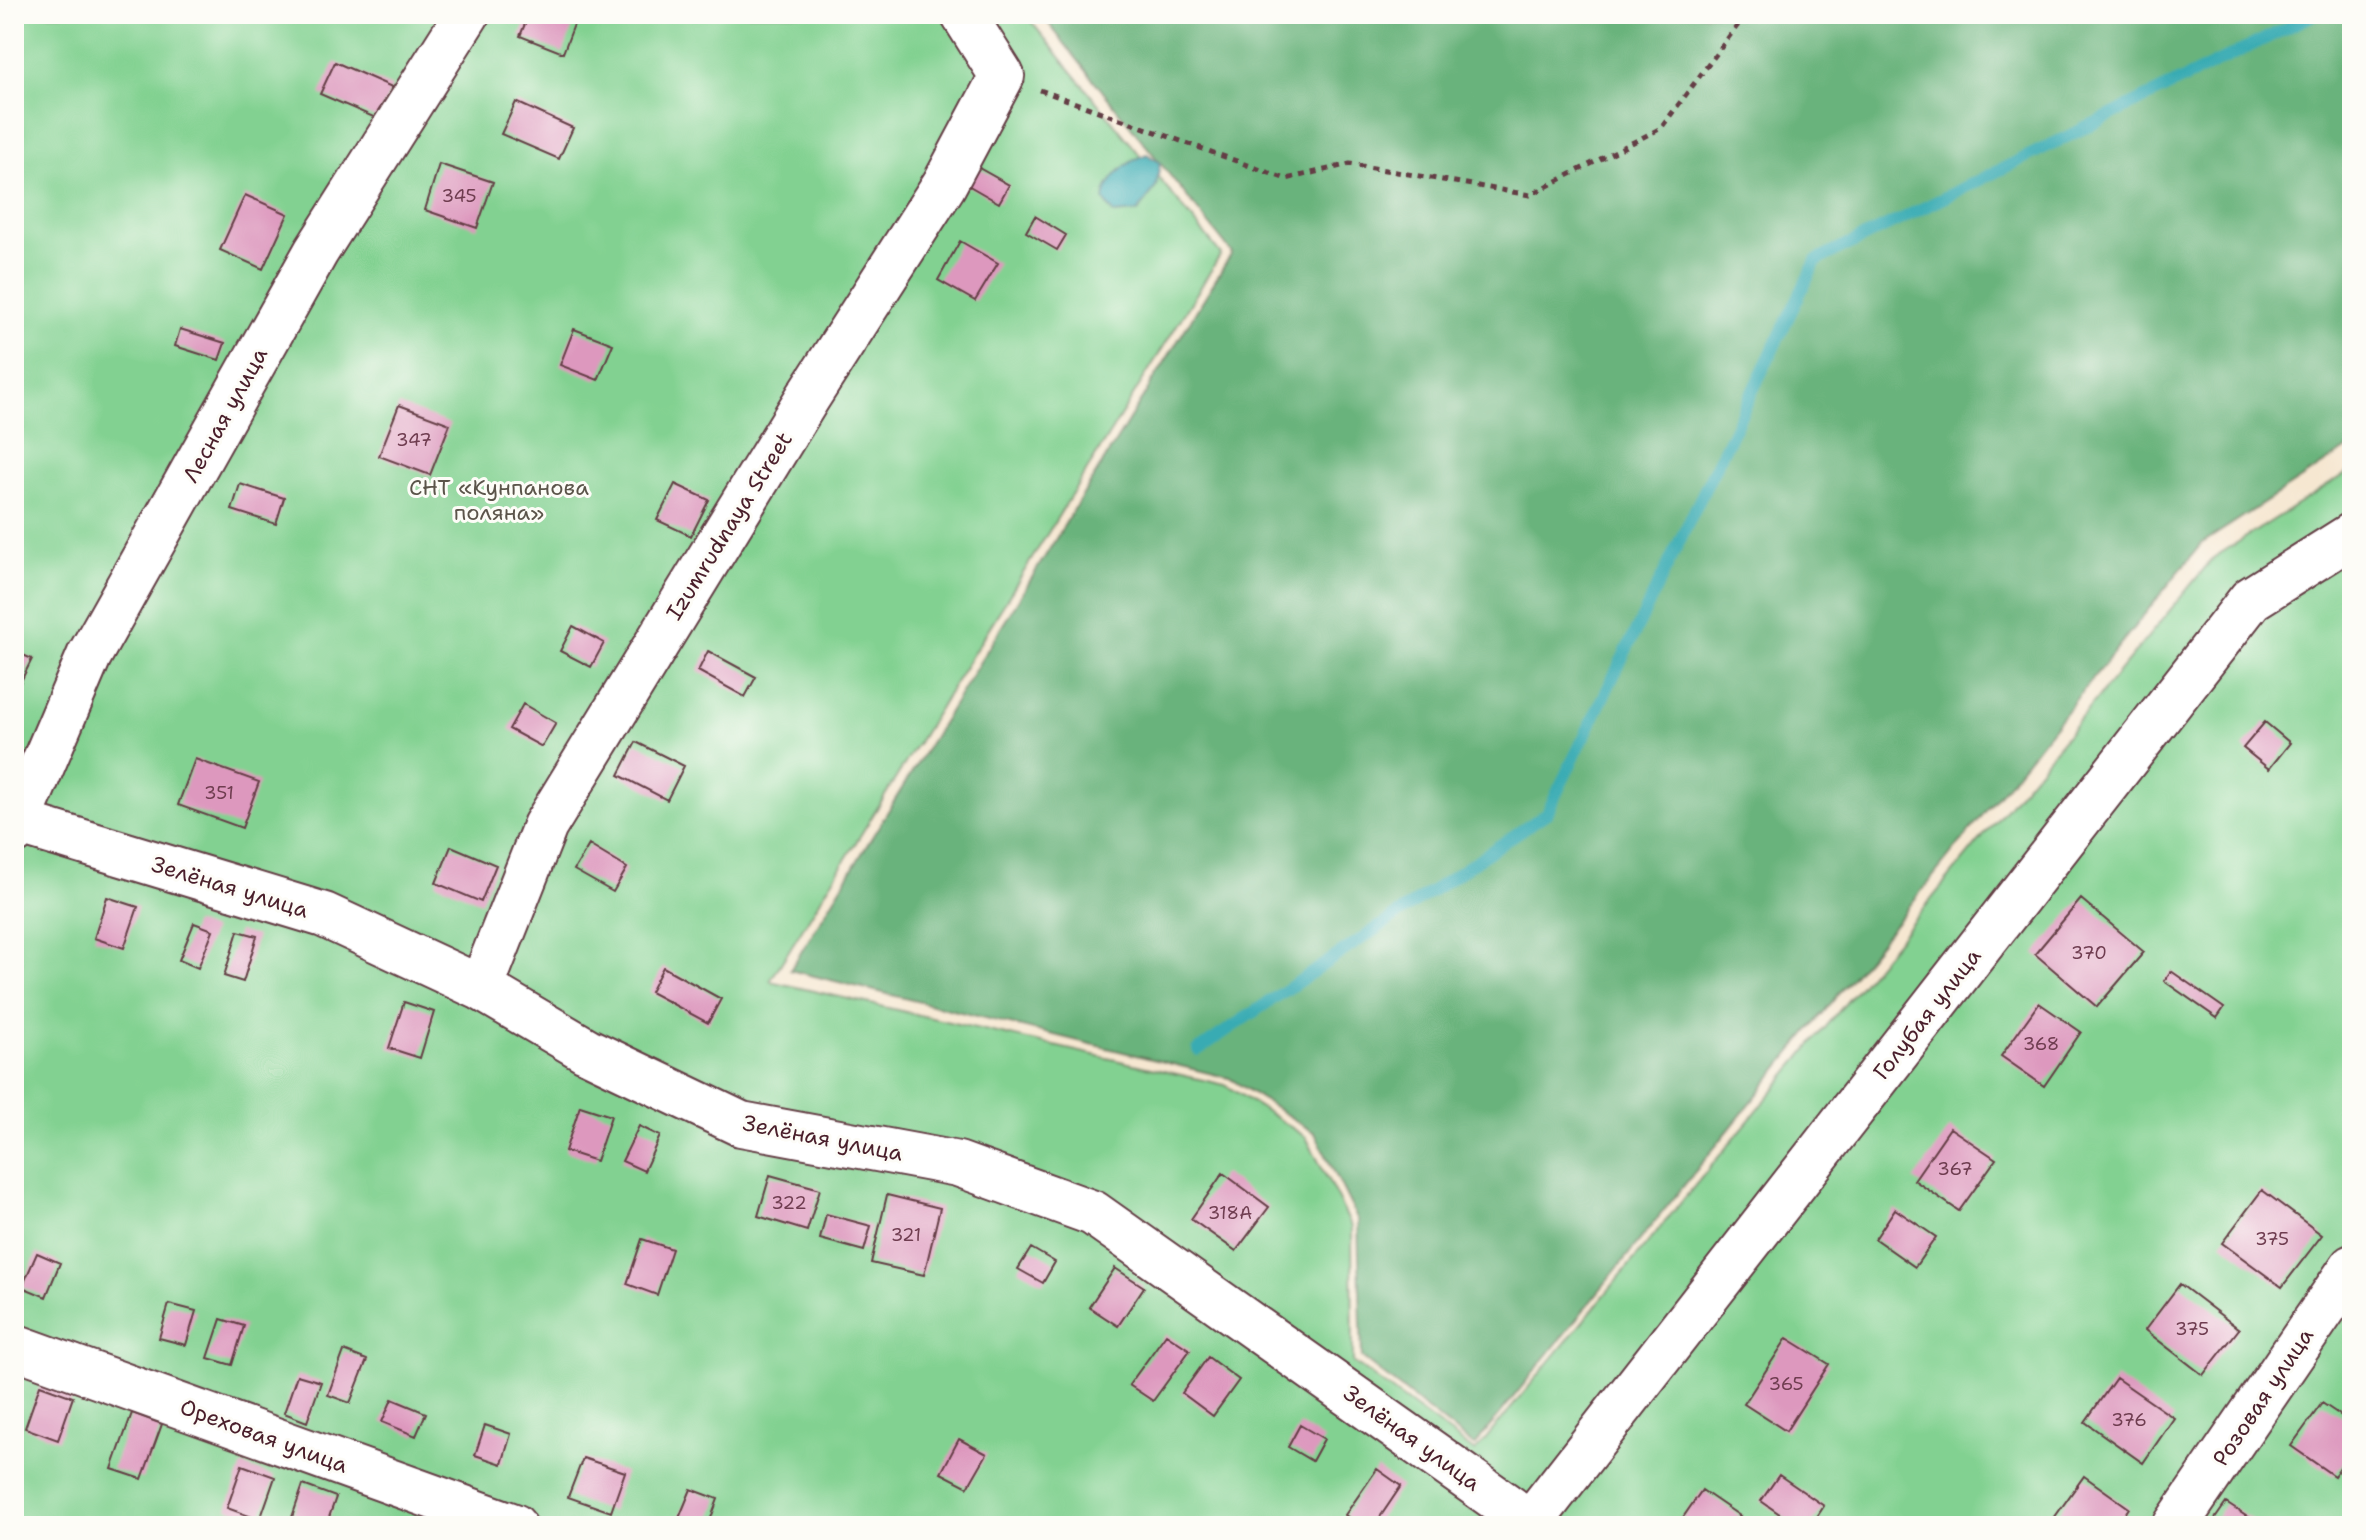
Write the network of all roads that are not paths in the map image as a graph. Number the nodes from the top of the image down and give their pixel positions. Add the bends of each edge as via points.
1 (467, 14) edge
2 (963, 14) edge
3 (2352, 535) edge
4 (16, 827) edge
5 (481, 988) junction
6 (2352, 1267) edge
7 (14, 1346) edge
8 (1532, 1524) edge
9 (514, 1526) edge
10 (2175, 1526) edge

1 - 4 street, Лесная улица via 316,252 89,656
2 - 5 street, Izumrudnaya Street via 1002,76 944,185 545,826
3 - 8 street, Голубая улица via 2251,599
4 - 5 street, Зелёная улица via 324,915
5 - 8 street, Зелёная улица via 586,1050 741,1124 958,1164 1093,1213
6 - 10 street, Розовая улица
7 - 9 street, Ореховая улица

